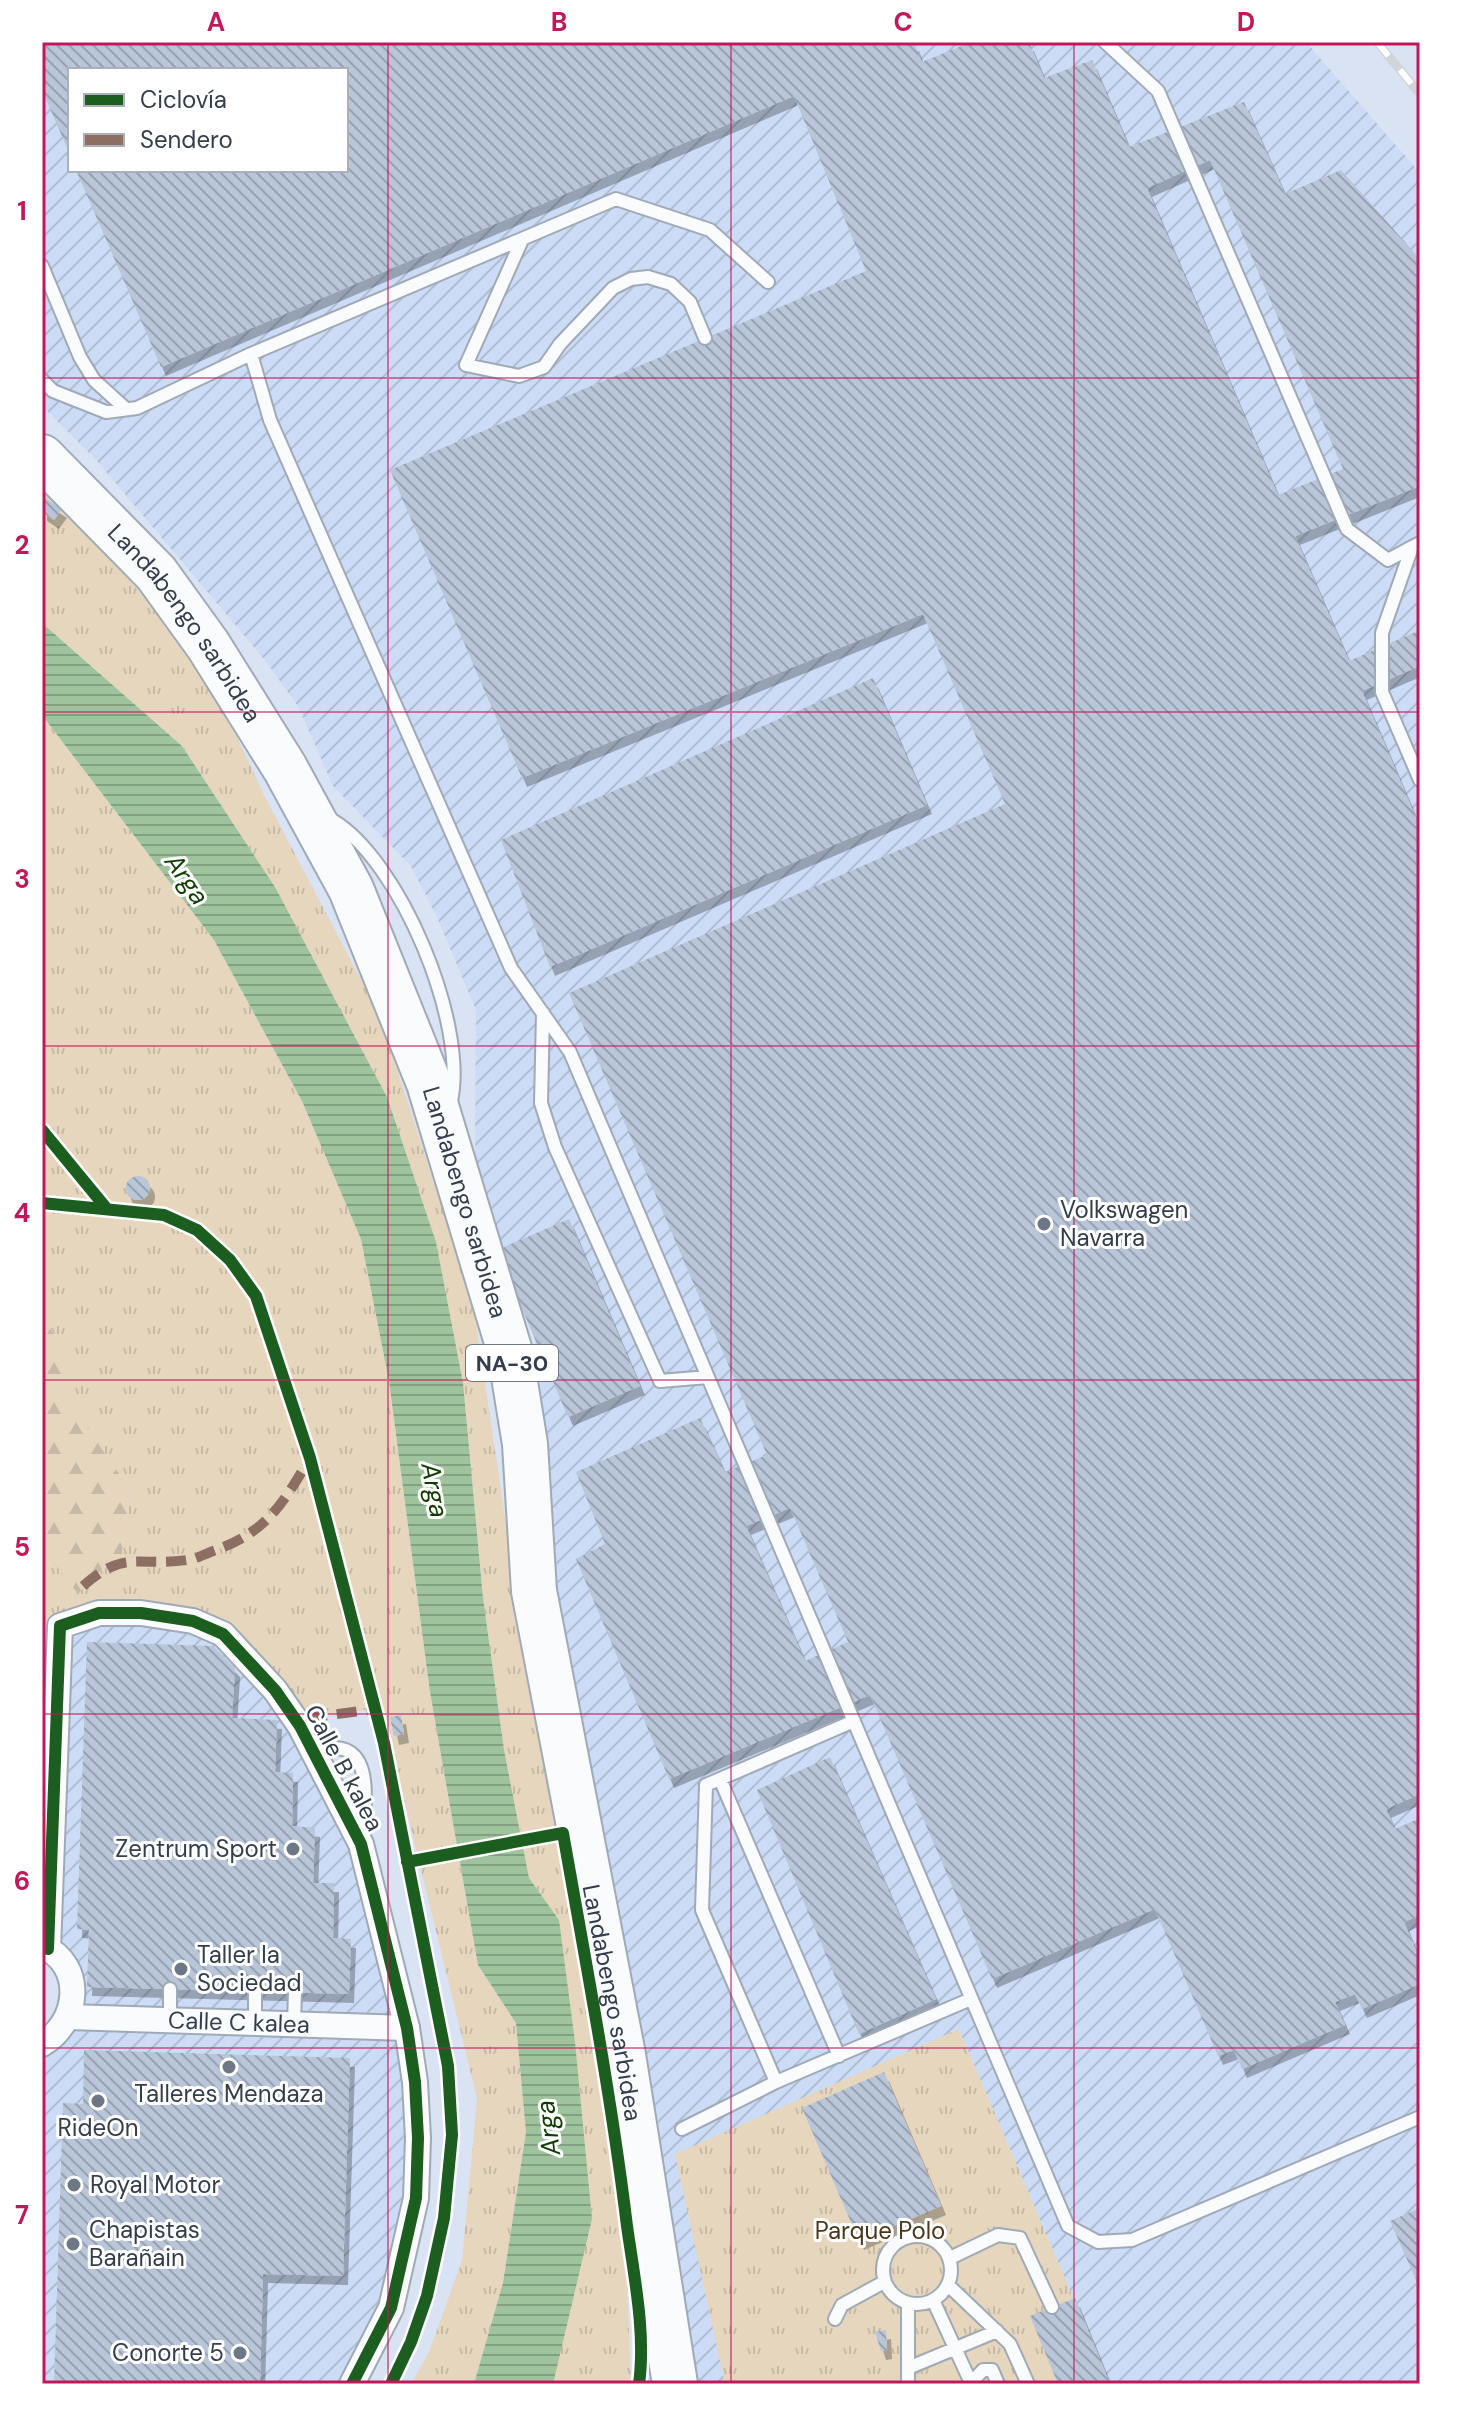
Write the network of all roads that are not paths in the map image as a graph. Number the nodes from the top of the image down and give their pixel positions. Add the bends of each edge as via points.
1 (1105, 42) edge
2 (522, 240) junction
3 (42, 266) edge
4 (768, 282) dead end
5 (705, 338) dead end
6 (251, 354) junction
7 (42, 380) edge
8 (126, 409) junction
9 (42, 457) edge
10 (1416, 545) edge
11 (1420, 740) edge
12 (1405, 746) junction
13 (1420, 780) edge
14 (543, 1013) junction
15 (708, 1377) junction
16 (854, 1721) junction
17 (313, 1752) junction
18 (720, 1779) junction
19 (361, 1844) junction
20 (45, 1948) edge
21 (170, 1989) dead end
22 (255, 1991) dead end
23 (295, 1993) dead end
24 (971, 1999) junction
25 (69, 2017) junction
26 (170, 2020) junction
27 (255, 2023) junction
28 (294, 2024) junction
29 (407, 2028) junction
30 (42, 2044) edge
31 (839, 2056) junction
32 (776, 2082) junction
33 (1420, 2117) edge
34 (682, 2129) dead end
35 (950, 2258) junction
36 (884, 2282) junction
37 (948, 2285) junction
38 (933, 2300) junction
39 (908, 2304) junction
40 (1052, 2307) dead end
41 (835, 2319) dead end
42 (997, 2331) junction
43 (955, 2349) junction
44 (908, 2368) junction
45 (352, 2384) edge
46 (675, 2384) edge
47 (908, 2384) edge
48 (970, 2384) edge
49 (998, 2384) edge
50 (1028, 2384) edge

1 - 10 lane via 1158,91 1347,529 1388,560
2 - 4 lane via 616,199 710,230
2 - 5 lane via 466,365 519,376 544,367 613,288 639,278 671,284 690,302
2 - 6 lane
3 - 8 lane via 80,357 94,380
6 - 8 lane
6 - 14 lane via 270,420 505,954
7 - 8 lane via 77,403 106,412
9 - 46 highway, Landabengo sarbidea / NA-30 via 156,573 208,645 304,803 357,902 444,1127 510,1352 525,1444 534,1591 623,2055
10 - 12 lane via 1382,633 1382,692
11 - 12 lane
12 - 13 lane
14 - 15 lane via 570,1052
14 - 15 lane via 541,1103 555,1147 660,1381
15 - 16 lane
16 - 18 lane
16 - 24 lane
17 - 19 street, Calle B kalea
17 - 19 lane via 333,1745 348,1748 358,1758 363,1777
17 - 20 street, Calle B kalea via 275,1690 223,1634 193,1621 141,1613 99,1613 52,1628
18 - 31 lane
18 - 32 lane via 706,1785 702,1910
19 - 29 street, Calle B kalea
20 - 25 street via 69,1971
21 - 26 lane
22 - 27 lane
23 - 28 lane
24 - 31 lane
24 - 33 lane via 1068,2226 1098,2242 1132,2240
25 - 26 street, Calle C kalea
25 - 30 street
26 - 27 street, Calle C kalea
27 - 28 street, Calle C kalea
28 - 29 street, Calle C kalea
29 - 45 street, Calle B kalea via 416,2096 416,2198 391,2308
31 - 32 lane
32 - 34 lane
35 - 36 lane via 930,2238 902,2238 885,2257
35 - 37 lane
35 - 40 lane via 998,2235 1020,2238
36 - 39 lane
36 - 41 lane via 842,2305
37 - 38 lane
37 - 42 lane
38 - 39 lane
38 - 43 lane
39 - 44 lane
42 - 43 lane
42 - 50 lane via 1010,2344
43 - 44 lane
43 - 48 lane
44 - 47 lane
48 - 49 lane via 983,2370 992,2370

